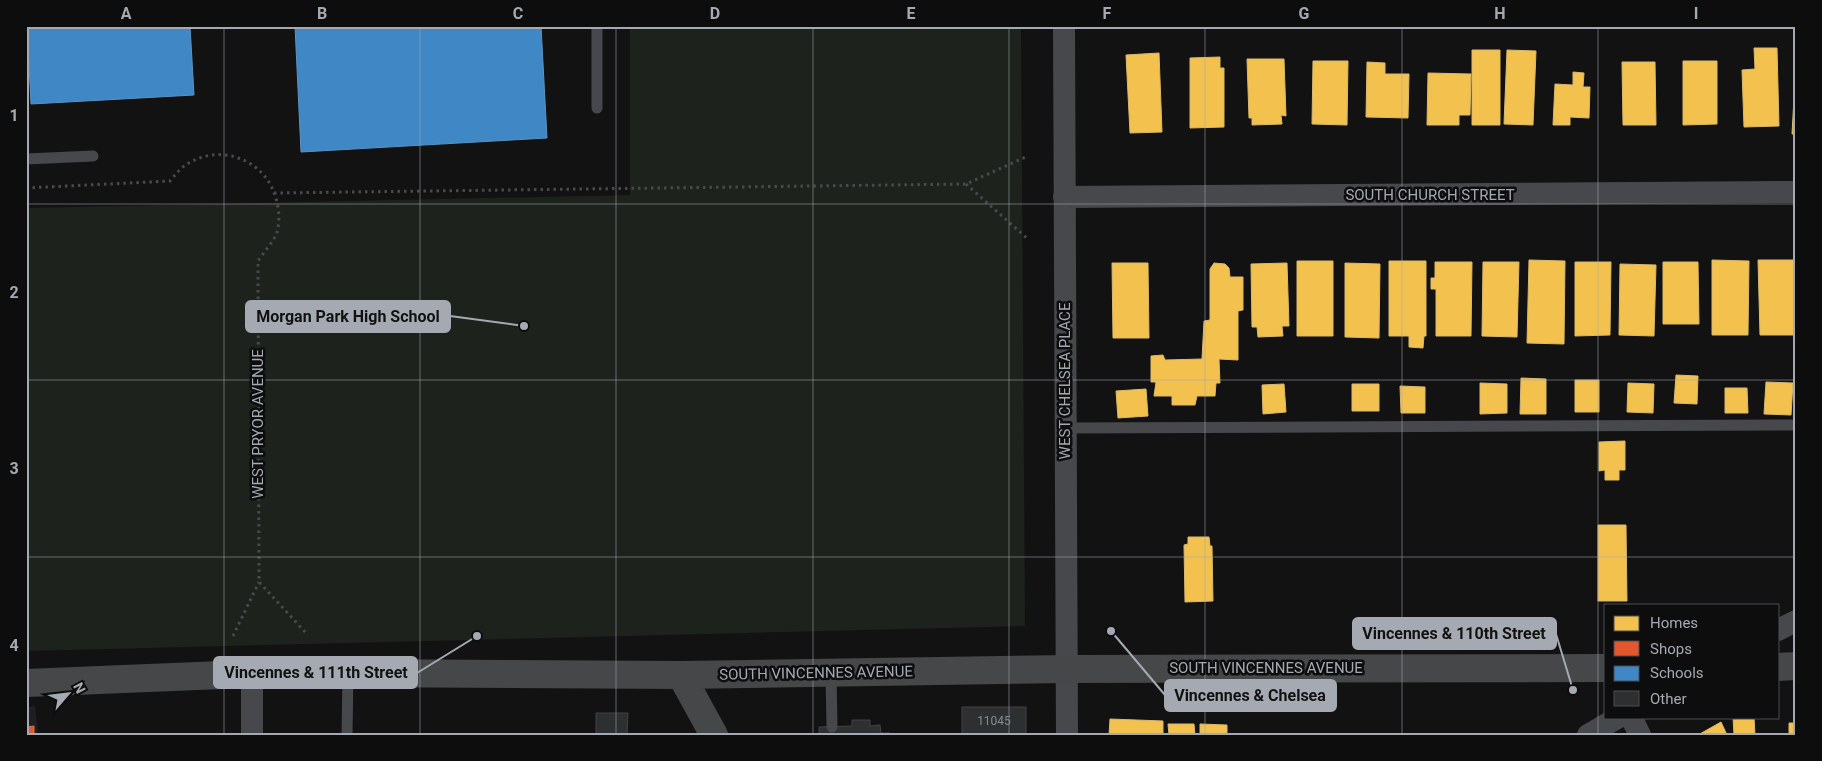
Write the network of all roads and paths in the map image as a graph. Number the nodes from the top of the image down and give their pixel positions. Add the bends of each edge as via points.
1 (597, 26) edge
2 (1064, 26) edge
3 (596, 108) dead end
4 (93, 156) dead end
5 (1028, 156) dead end
6 (26, 159) edge
7 (966, 184) junction
8 (26, 188) edge
9 (1796, 192) edge
10 (274, 193) junction
11 (1064, 197) junction
12 (1029, 240) dead end
13 (1796, 425) edge
14 (1065, 428) junction
15 (259, 582) junction
16 (1796, 620) edge
17 (1780, 629) edge
18 (306, 634) dead end
19 (233, 636) dead end
20 (1796, 666) edge
21 (1780, 667) edge
22 (1604, 668) edge
23 (1067, 669) junction
24 (831, 672) junction
25 (348, 673) junction
26 (252, 675) junction
27 (680, 675) junction
28 (26, 684) edge
29 (1617, 718) edge
30 (1632, 718) edge
31 (832, 727) dead end
32 (252, 735) edge
33 (347, 735) edge
34 (714, 735) edge
35 (1067, 735) edge
36 (1588, 735) edge
37 (1640, 735) edge

1 - 3 lane
2 - 11 street, WEST CHELSEA PLACE
4 - 6 lane
5 - 7 path
7 - 10 path
7 - 12 path
8 - 10 path, WEST PRYOR AVENUE via 170,181 191,161 227,154 250,162 268,178
9 - 11 street, SOUTH CHURCH STREET
10 - 15 path, WEST PRYOR AVENUE via 279,204 277,232 258,260
11 - 14 street, WEST CHELSEA PLACE
13 - 14 lane
14 - 23 street, WEST CHELSEA PLACE
15 - 18 path
15 - 19 path, WEST PRYOR AVENUE
16 - 17 street
20 - 21 main road
22 - 23 main road, SOUTH VINCENNES AVENUE
23 - 24 main road, SOUTH VINCENNES AVENUE
23 - 35 street, WEST CHELSEA PLACE
24 - 27 main road, SOUTH VINCENNES AVENUE
24 - 31 lane
25 - 26 main road, SOUTH VINCENNES AVENUE
25 - 27 main road, SOUTH VINCENNES AVENUE
25 - 33 lane
26 - 28 main road, SOUTH VINCENNES AVENUE
26 - 32 street
27 - 34 main road
29 - 36 street
30 - 37 street

